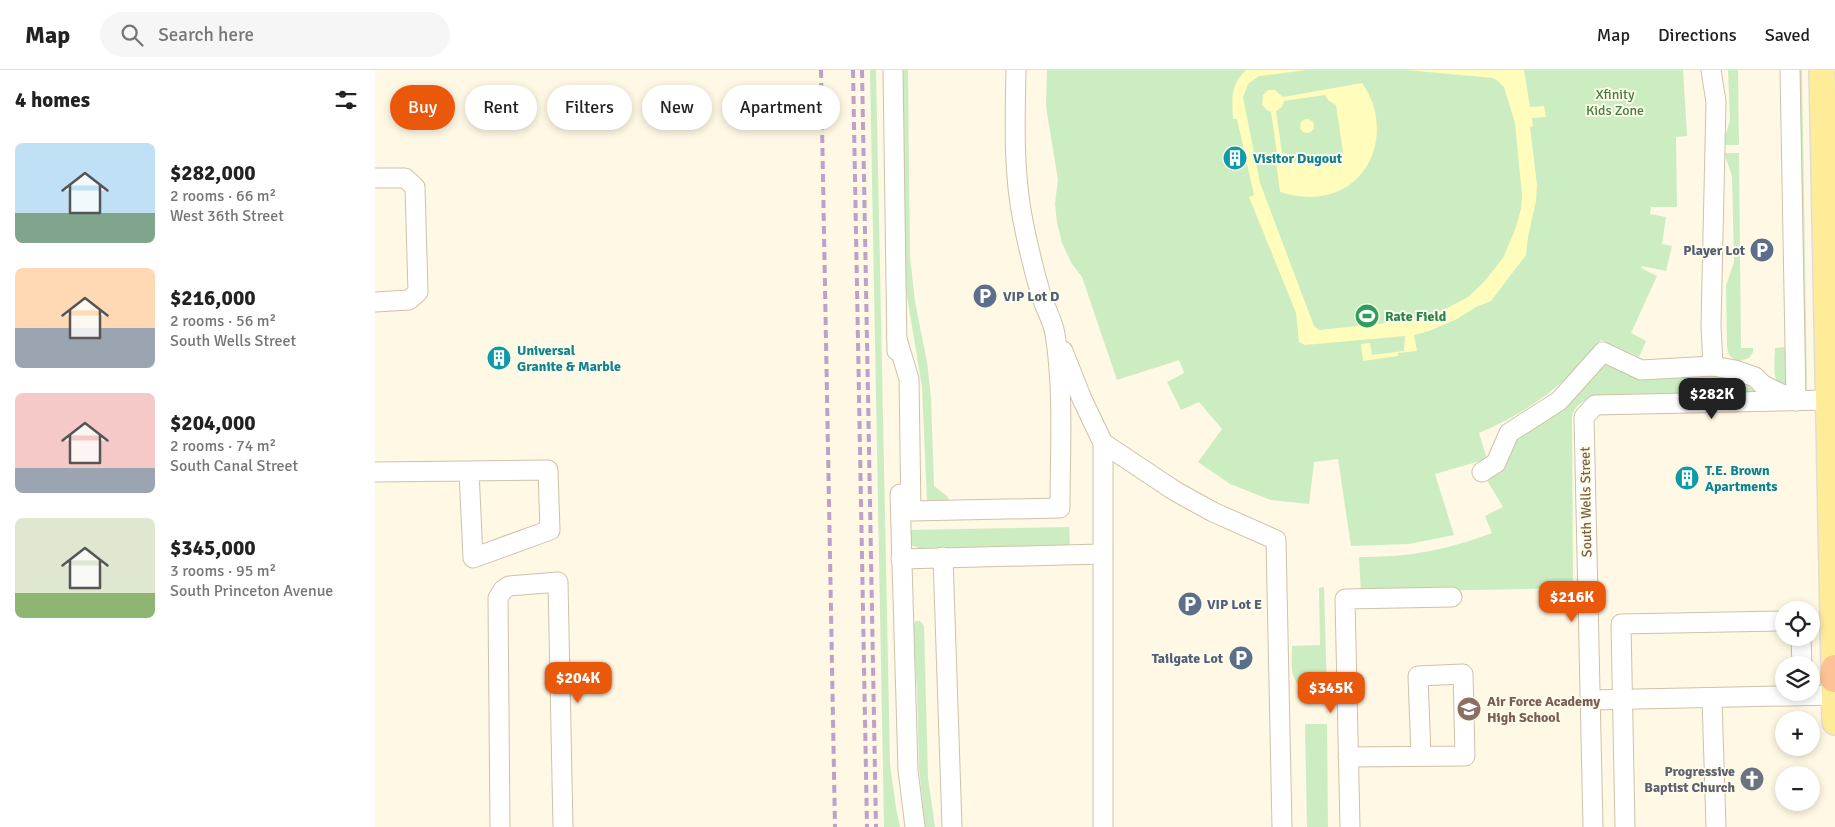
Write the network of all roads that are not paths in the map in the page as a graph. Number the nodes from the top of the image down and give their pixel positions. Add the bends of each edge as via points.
1 (893, 70) edge
2 (1016, 70) edge
3 (1711, 70) edge
4 (1790, 70) edge
5 (1822, 70) edge
6 (375, 178) edge
7 (375, 302) edge
8 (1055, 332) junction
9 (897, 339) junction
10 (1713, 366) junction
11 (1828, 400) junction
12 (1796, 401) junction
13 (1103, 443) junction
14 (469, 471) junction
15 (375, 472) edge
16 (1482, 472) dead end
17 (1102, 554) junction
18 (943, 557) junction
19 (901, 559) junction
20 (1452, 597) dead end
21 (1775, 621) edge
22 (1835, 681) edge
23 (1820, 687) edge
24 (1775, 695) edge
25 (1712, 698) junction
26 (1590, 700) junction
27 (1623, 700) junction
28 (1835, 722) edge
29 (1421, 756) junction
30 (1348, 757) junction
31 (500, 827) edge
32 (563, 827) edge
33 (915, 827) edge
34 (952, 827) edge
35 (1103, 827) edge
36 (1282, 827) edge
37 (1349, 827) edge
38 (1593, 827) edge
39 (1625, 827) edge
40 (1716, 827) edge

1 - 9 street
2 - 8 street via 1017,185 1032,259
3 - 10 street via 1716,102
4 - 12 street
5 - 11 main road
6 - 7 street via 405,178 415,187 418,292 409,300
8 - 9 street via 1059,369 1059,508 911,511 909,379
8 - 13 street
9 - 19 street
10 - 12 street via 1755,377 1763,385
10 - 16 street via 1641,370 1603,352 1559,401 1509,433 1496,463
11 - 12 street
11 - 22 main road
12 - 26 street, South Wells Street via 1595,405 1584,417
13 - 17 street
13 - 36 street via 1175,491 1276,540
14 - 14 street via 548,470 550,530 473,558
14 - 15 street
17 - 18 street
17 - 35 street
18 - 19 street
18 - 34 street
19 - 33 street via 907,770
20 - 30 street via 1345,599
21 - 27 street via 1621,624
22 - 23 street
22 - 28 main road
24 - 25 street
25 - 27 street
25 - 40 street
26 - 27 street
26 - 38 street, South Wells Street
27 - 39 street
29 - 29 street via 1465,756 1463,674 1419,676
29 - 30 street
30 - 37 street
31 - 32 street via 498,598 509,586 558,582

